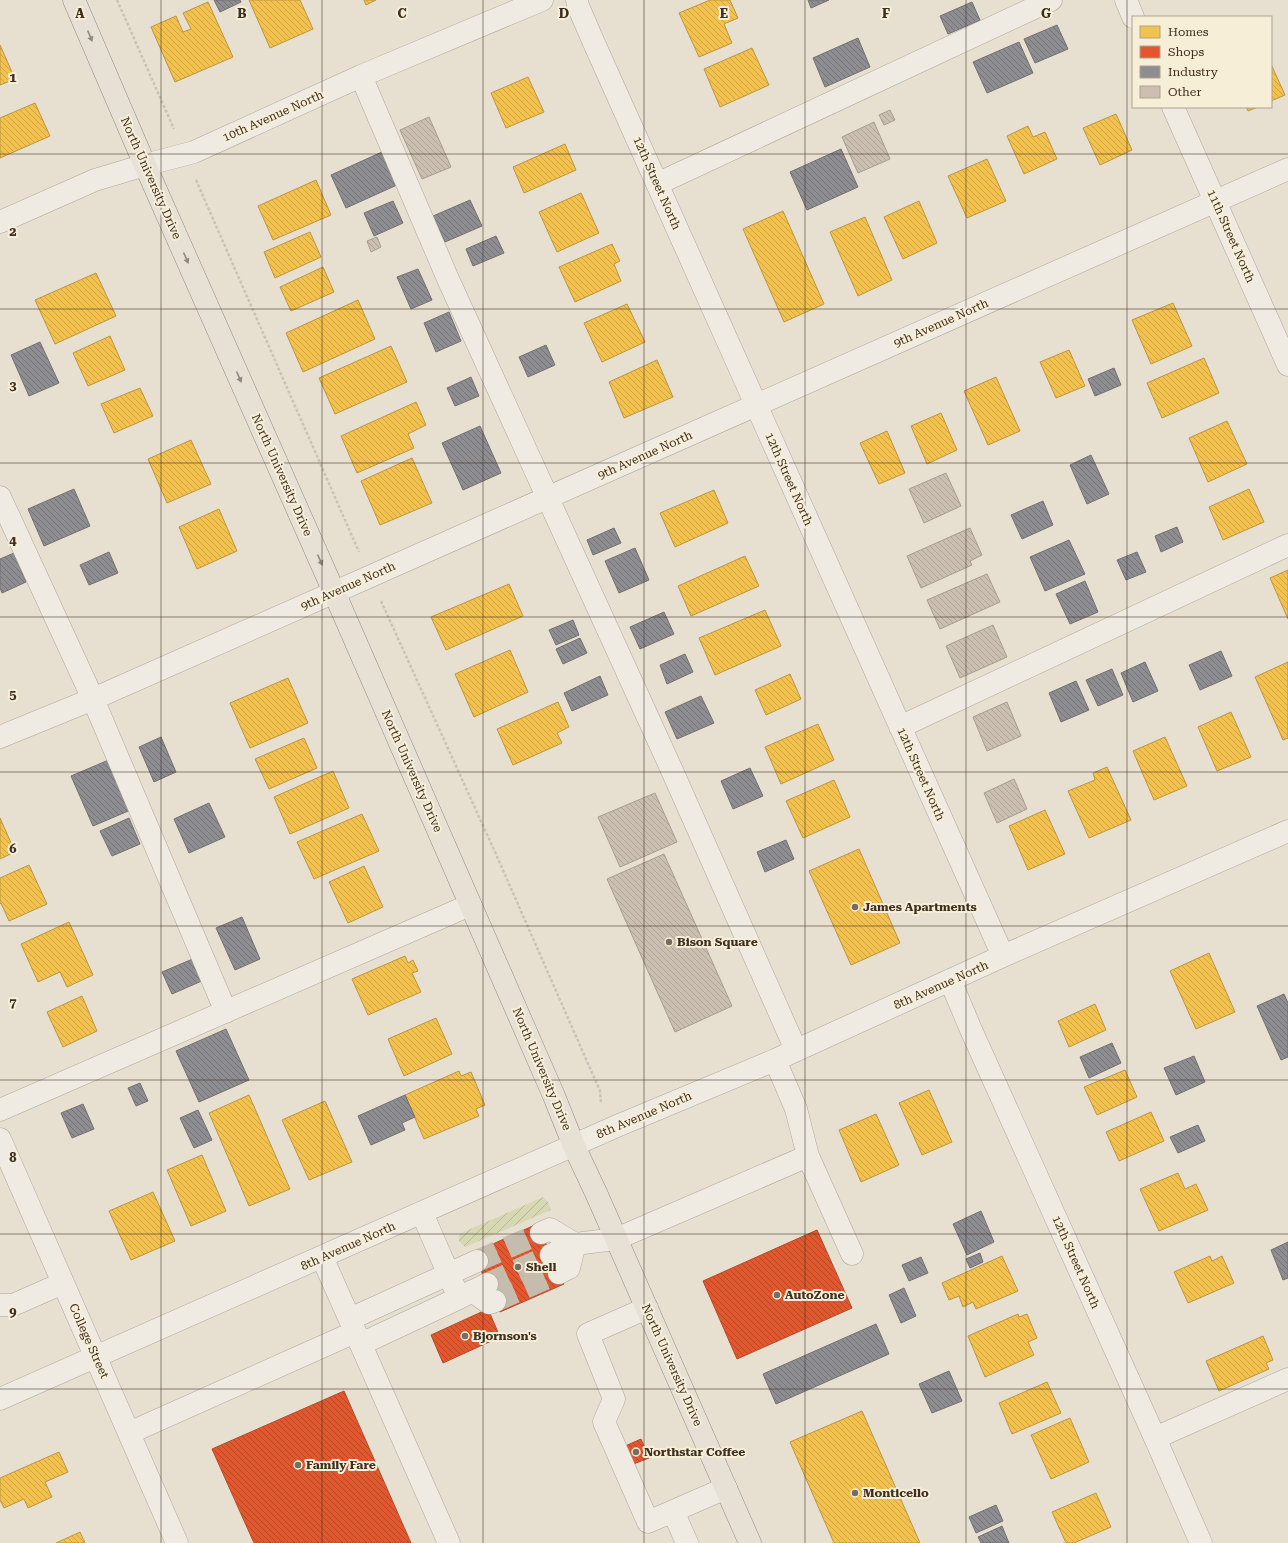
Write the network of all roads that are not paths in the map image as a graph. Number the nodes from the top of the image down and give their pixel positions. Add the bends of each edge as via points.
1 (74, 0) edge
2 (542, 0) edge
3 (577, 0) edge
4 (1051, 0) edge
5 (1126, 0) edge
6 (1133, 16) edge
7 (361, 76) junction
8 (1173, 108) edge
9 (145, 165) junction
10 (1288, 169) edge
11 (657, 184) junction
12 (1215, 201) junction
13 (0, 222) edge
14 (1288, 365) edge
15 (756, 405) junction
16 (0, 497) edge
17 (548, 497) junction
18 (1288, 546) edge
19 (334, 592) junction
20 (93, 698) junction
21 (900, 727) junction
22 (0, 737) edge
23 (1288, 831) edge
24 (470, 905) junction
25 (1004, 956) junction
26 (950, 980) junction
27 (226, 1012) junction
28 (796, 1050) junction
29 (775, 1060) junction
30 (0, 1110) edge
31 (0, 1139) edge
32 (574, 1146) junction
33 (808, 1156) junction
34 (422, 1213) junction
35 (541, 1233) tunnel mouth
36 (616, 1239) junction
37 (575, 1244) junction
38 (852, 1254) dead end
39 (322, 1257) junction
40 (477, 1262) tunnel mouth
41 (555, 1264) tunnel mouth
42 (448, 1274) junction
43 (63, 1283) junction
44 (0, 1306) edge
45 (647, 1308) junction
46 (356, 1331) junction
47 (96, 1357) junction
48 (1288, 1380) edge
49 (0, 1399) edge
50 (129, 1433) junction
51 (1155, 1438) junction
52 (726, 1488) junction
53 (673, 1511) junction
54 (177, 1543) edge
55 (449, 1543) edge
56 (687, 1543) edge
57 (750, 1543) edge
58 (1201, 1543) edge

1 -> 9 main road, North University Drive
2 - 7 street, 10th Avenue North
3 - 11 street, 12th Street North
4 - 11 street
5 - 6 street
7 - 9 street, 10th Avenue North via 194,152
7 - 17 street via 448,279
8 - 12 street, 11th Street North
9 - 13 street, 10th Avenue North via 95,180
9 -> 19 main road, North University Drive
10 - 12 street, 9th Avenue North
11 - 15 street, 12th Street North
12 - 14 street, 11th Street North
12 - 15 street, 9th Avenue North
15 - 17 street, 9th Avenue North
15 - 21 street, 12th Street North
16 - 20 street
17 - 19 street, 9th Avenue North
17 - 28 street
18 - 21 street
19 - 20 street, 9th Avenue North
19 - 24 main road, North University Drive
20 - 22 street, 9th Avenue North
20 - 27 street
21 - 25 street, 12th Street North
23 - 25 street, 8th Avenue North
24 - 27 street
24 - 32 main road, North University Drive
25 - 26 street, 8th Avenue North
26 - 28 street, 8th Avenue North
26 - 51 street, 12th Street North
27 - 30 street
28 - 29 street, 8th Avenue North
29 - 32 street, 8th Avenue North
29 - 33 street via 796,1109
31 - 43 street, College Street
32 - 34 street, 8th Avenue North
32 - 36 main road, North University Drive
33 - 36 street
33 - 38 street
34 - 39 street, 8th Avenue North
34 - 42 street
35 - 37 street via 550,1229
36 - 37 street
36 - 45 main road, North University Drive
37 - 41 street
39 - 46 street
39 - 47 street, 8th Avenue North
40 - 42 street
42 - 46 street
42 - 46 street via 478,1293
43 - 44 street via 13,1305
43 - 47 street, College Street
45 - 52 main road, North University Drive
45 - 53 street via 588,1334 614,1399 604,1422 648,1522
46 - 50 street
46 - 55 street
47 - 49 street, 8th Avenue North
47 - 50 street, College Street
48 - 51 street
50 - 54 street, College Street
51 - 58 street, 12th Street North
52 - 53 street
52 - 57 main road, North University Drive
53 - 56 street

